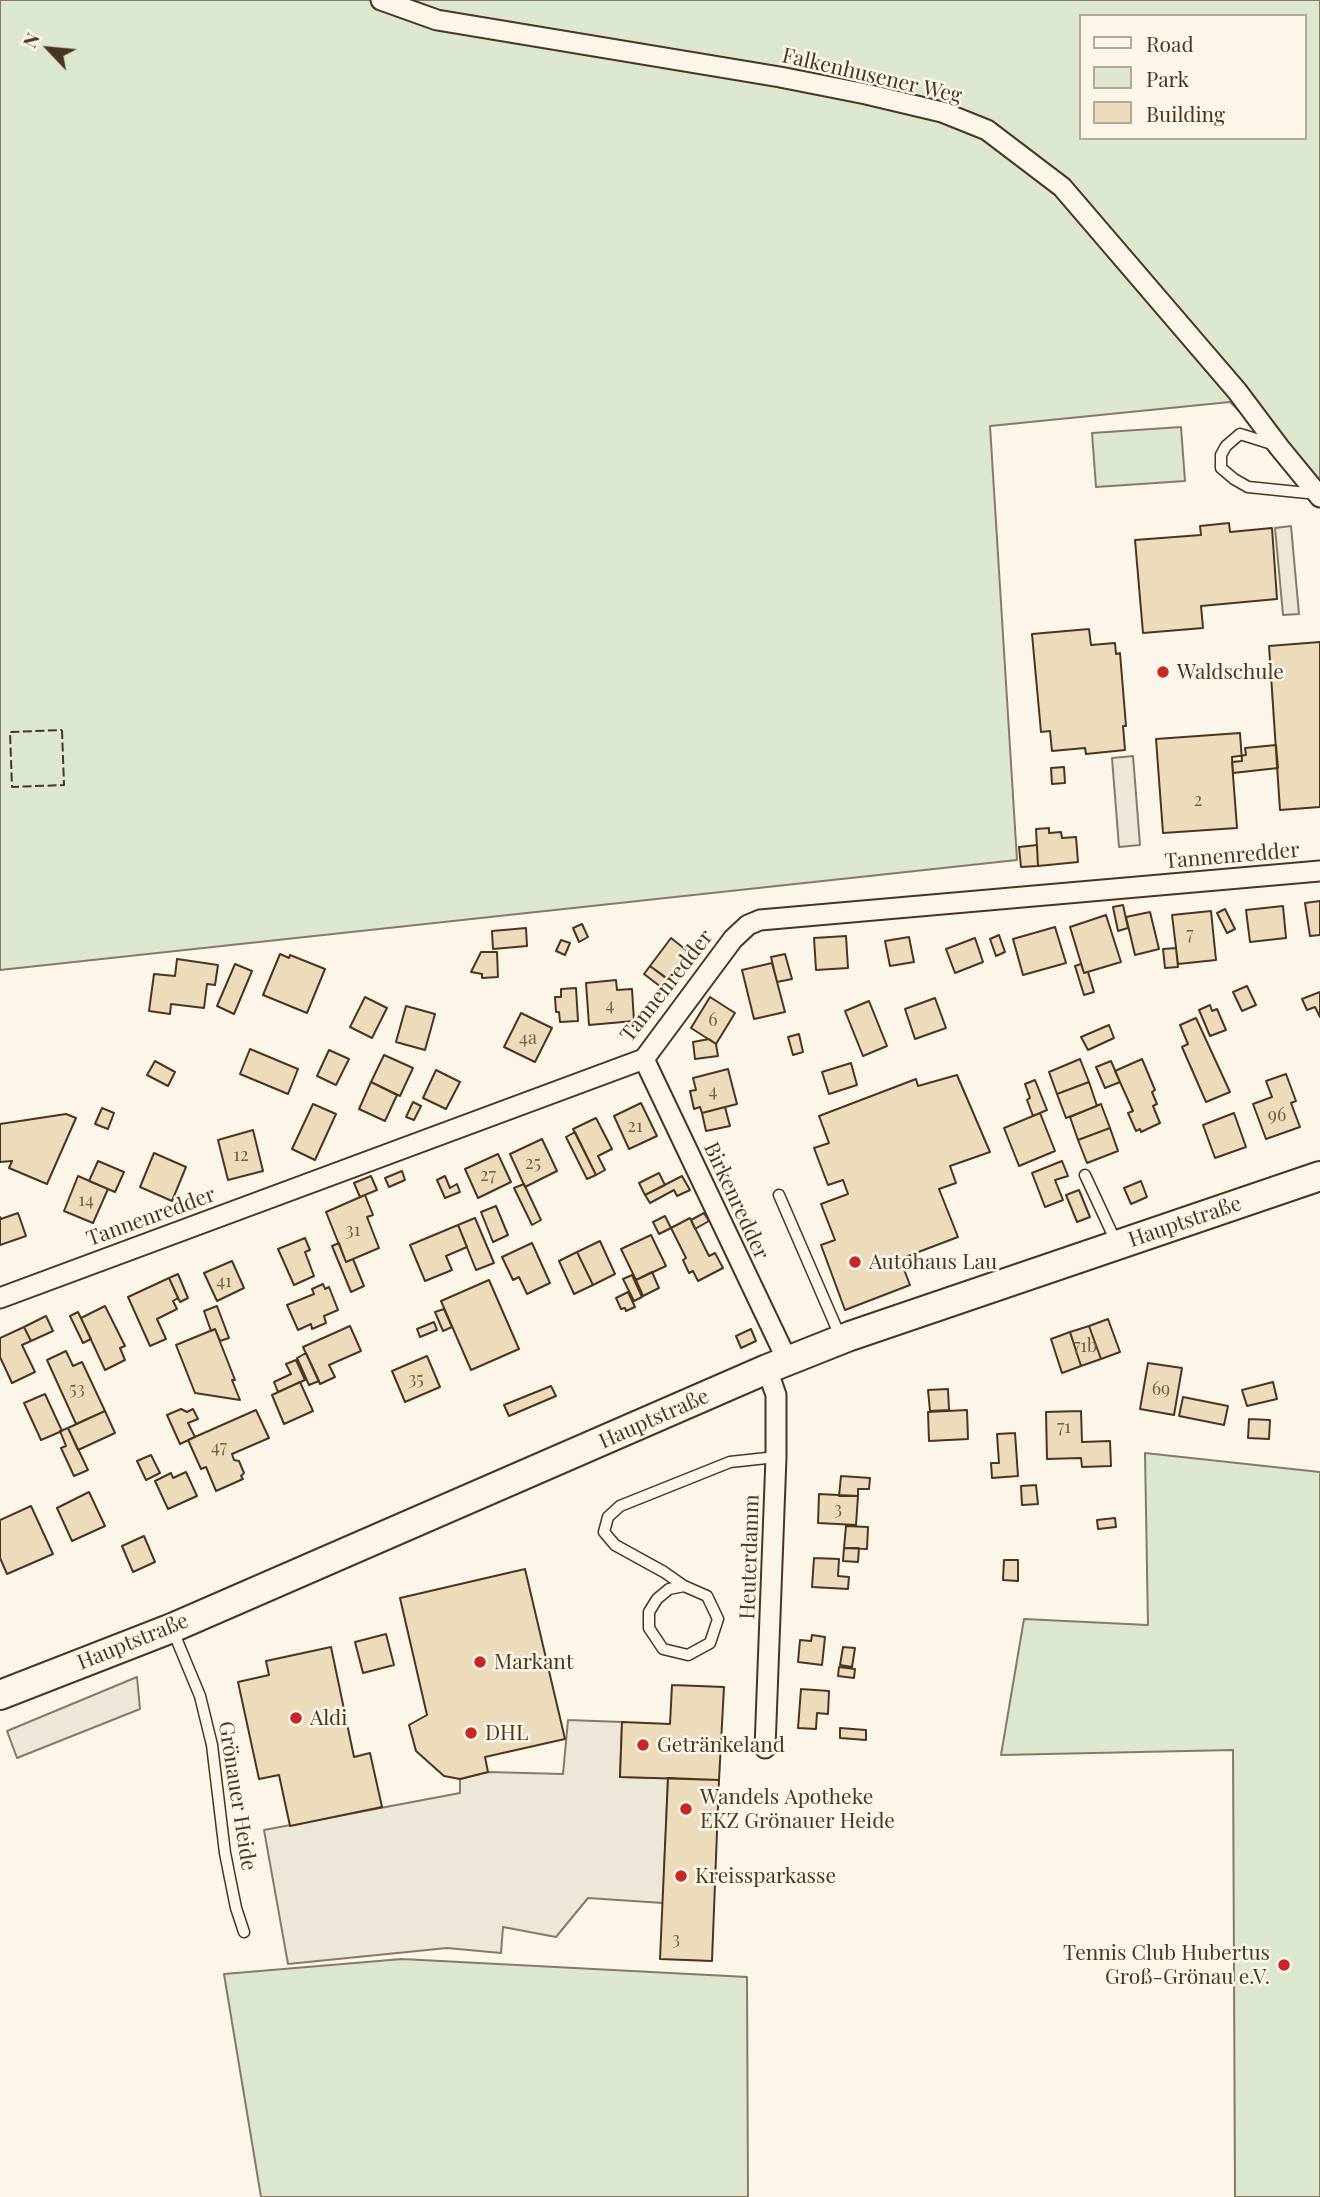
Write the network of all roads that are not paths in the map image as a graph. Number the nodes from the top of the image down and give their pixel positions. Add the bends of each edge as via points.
1 (382, 0) edge
2 (1279, 447) junction
3 (1319, 495) edge
4 (1320, 871) edge
5 (644, 1059) junction
6 (1085, 1175) dead end
7 (1320, 1176) edge
8 (779, 1195) dead end
9 (1117, 1245) junction
10 (0, 1298) edge
11 (842, 1340) junction
12 (778, 1366) junction
13 (776, 1457) junction
14 (684, 1586) junction
15 (172, 1628) junction
16 (0, 1695) edge
17 (765, 1748) dead end
18 (244, 1932) dead end

1 - 2 street, Falkenhusener Weg via 436,20 866,94 942,112 987,130 1062,187 1237,391
2 - 3 street, Falkenhusener Weg
2 - 3 lane via 1240,434 1226,446 1221,468 1248,486
4 - 5 street, Tannenredder via 760,920 733,939
5 - 10 street, Tannenredder
5 - 12 street, Birkenredder
6 - 9 lane
7 - 9 main road, Hauptstraße
8 - 11 lane
9 - 11 main road, Hauptstraße
11 - 12 main road, Hauptstraße
12 - 13 street, Heuterdamm
12 - 15 main road, Hauptstraße
13 - 14 lane via 730,1462 620,1506 608,1517 604,1532 615,1545
13 - 17 street, Heuterdamm
14 - 14 lane via 707,1596 718,1619 710,1643 688,1655 663,1649 649,1628 649,1612 657,1599 669,1589
15 - 16 main road, Hauptstraße
15 - 18 lane, Grönauer Heide via 200,1696 212,1745 225,1853

